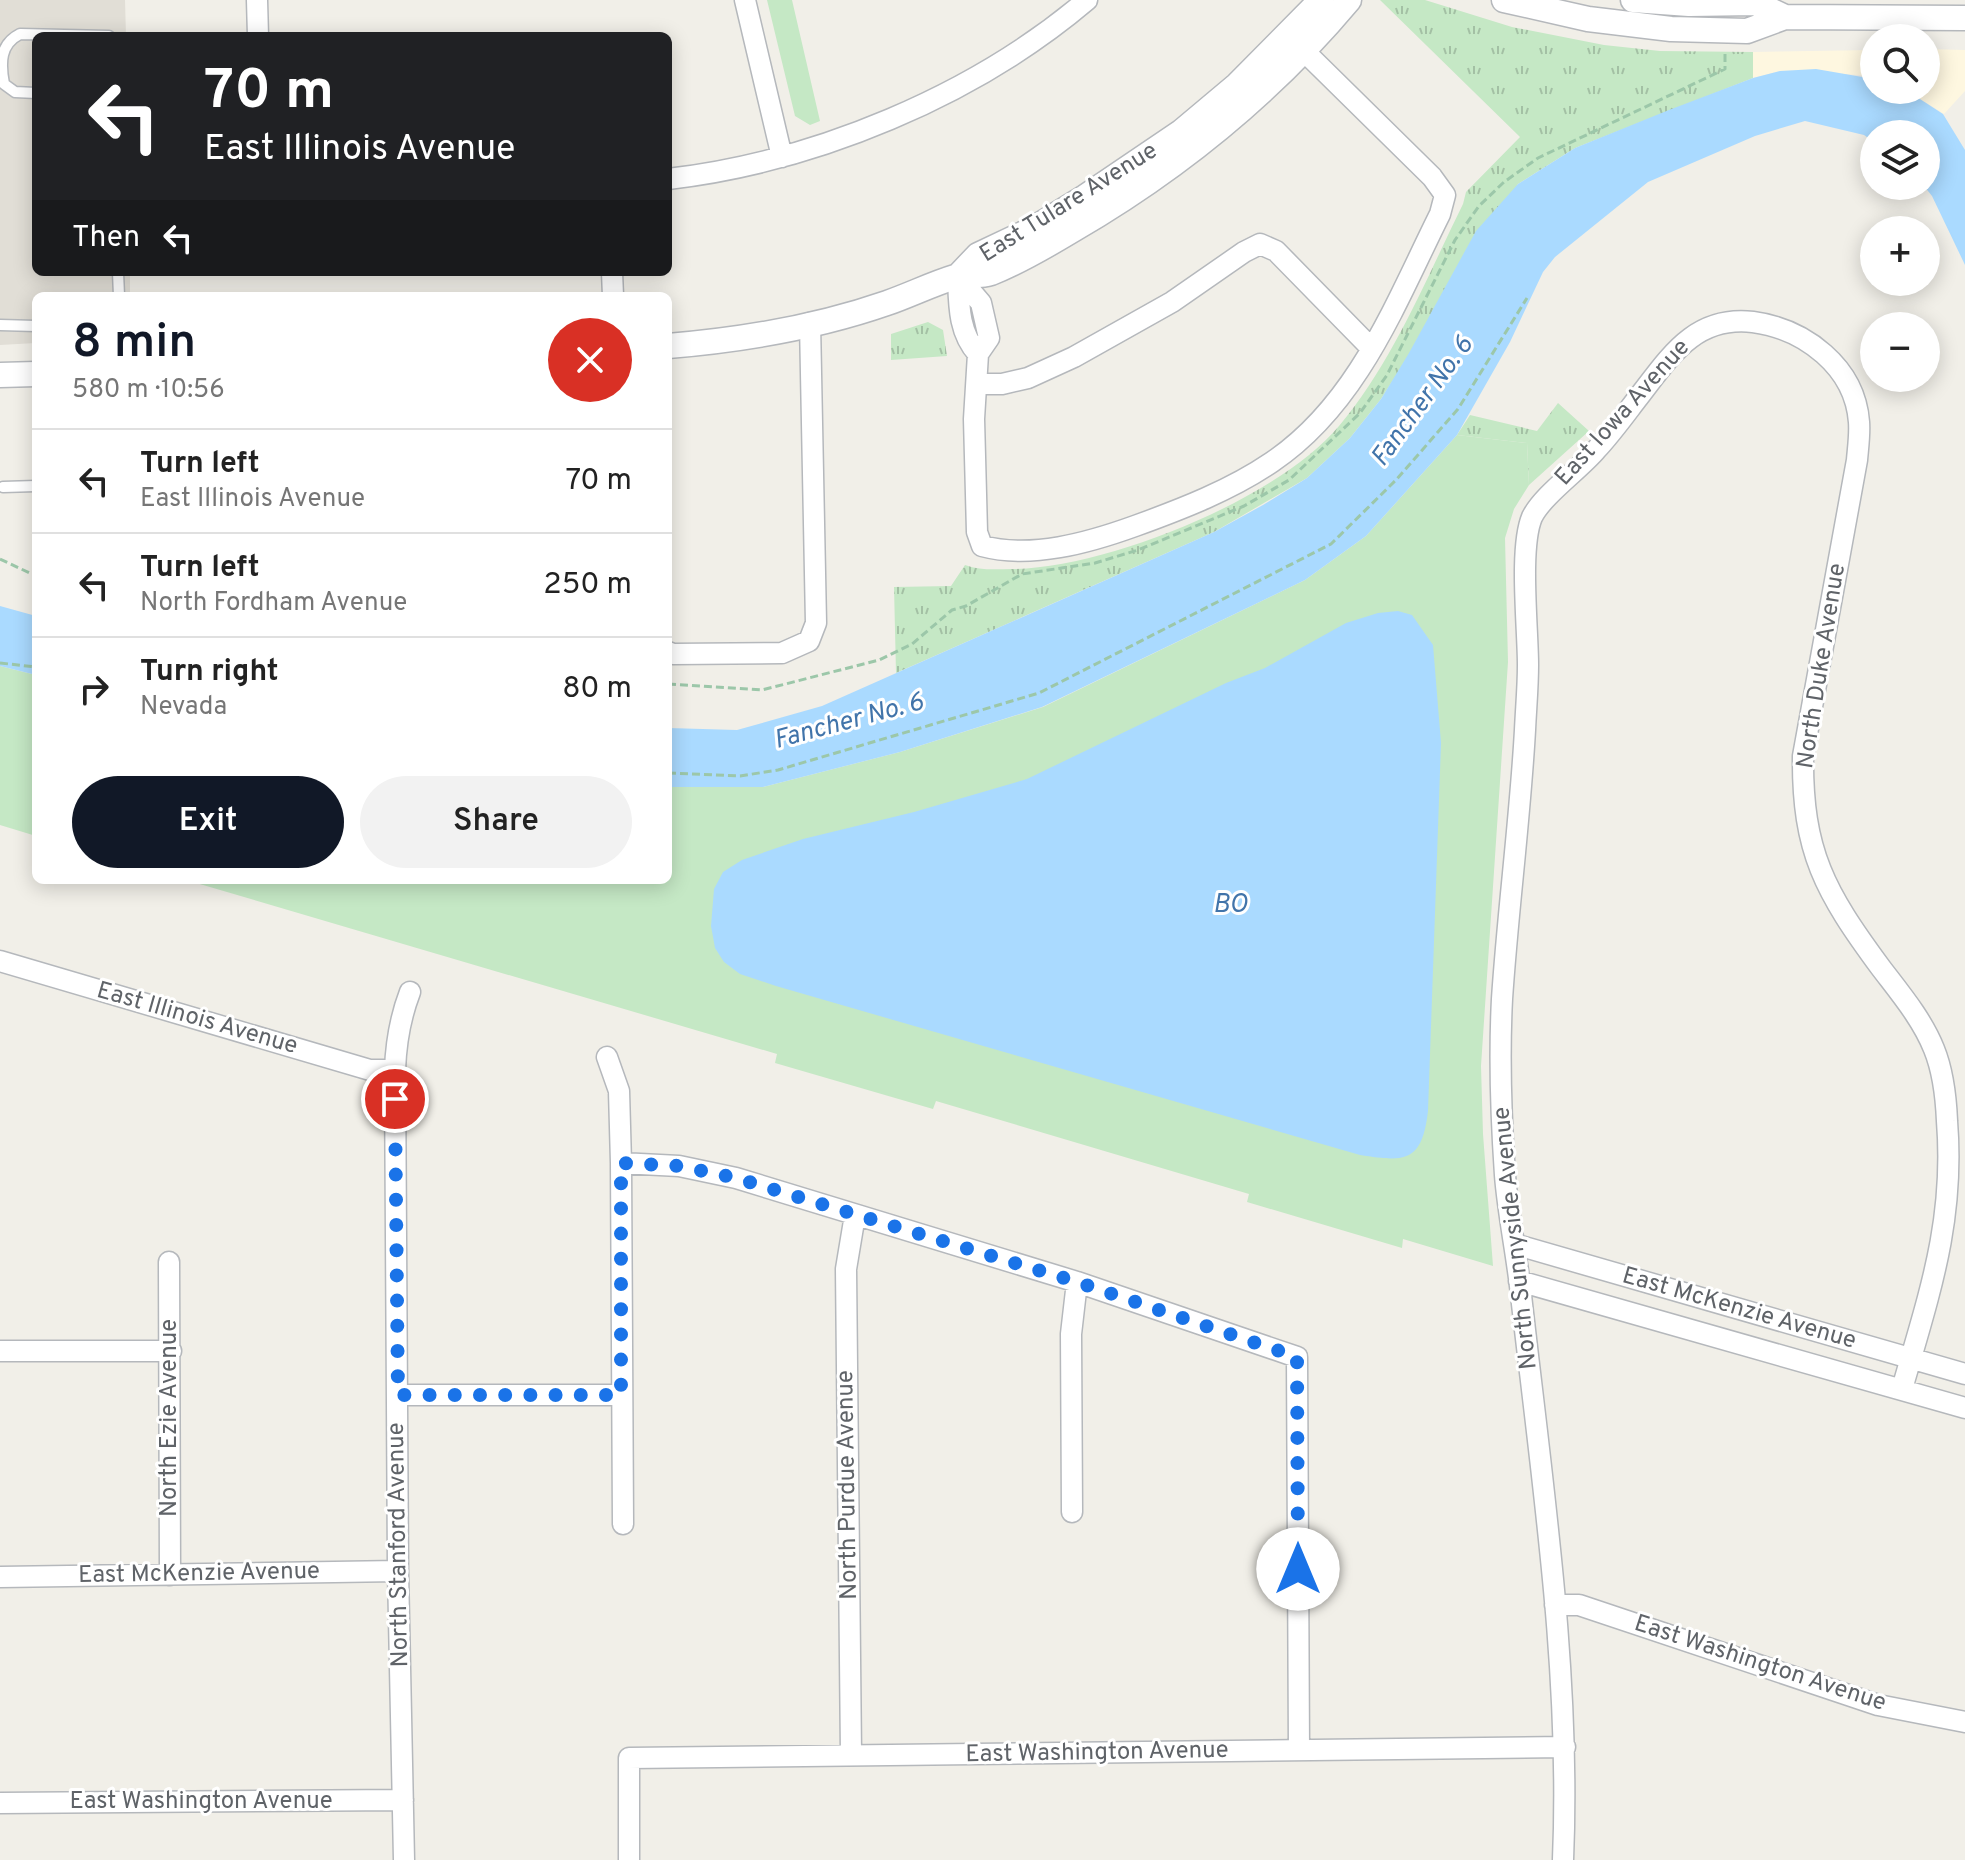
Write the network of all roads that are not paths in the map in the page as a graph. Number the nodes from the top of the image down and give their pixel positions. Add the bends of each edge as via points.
1 (257, 0) edge
2 (745, 0) edge
3 (1087, 0) edge
4 (1321, 0) edge
5 (1349, 0) edge
6 (1504, 0) edge
7 (1633, 0) edge
8 (1785, 8) edge
9 (1965, 18) edge
10 (258, 32) edge
11 (32, 34) edge
12 (1304, 51) junction
13 (32, 93) edge
14 (782, 157) junction
15 (672, 178) edge
16 (958, 276) junction
17 (810, 323) junction
18 (0, 325) edge
19 (32, 326) edge
20 (672, 346) edge
21 (1816, 347) joint
22 (1372, 349) junction
23 (32, 374) edge
24 (0, 375) edge
25 (977, 384) junction
26 (32, 486) edge
27 (3, 487) dead end
28 (1531, 519) joint
29 (672, 654) edge
30 (0, 961) edge
31 (410, 992) dead end
32 (607, 1057) dead end
33 (395, 1070) junction
34 (621, 1163) junction
35 (855, 1215) junction
36 (1514, 1244) junction
37 (169, 1262) dead end
38 (1519, 1281) junction
39 (1077, 1282) junction
40 (0, 1351) edge
41 (171, 1351) junction
42 (1911, 1358) junction
43 (1965, 1374) edge
44 (1902, 1389) junction
45 (398, 1395) junction
46 (621, 1395) junction
47 (1965, 1408) edge
48 (1072, 1512) dead end
49 (623, 1524) dead end
50 (398, 1571) junction
51 (170, 1575) junction
52 (0, 1577) edge
53 (1555, 1605) junction
54 (1965, 1722) edge
55 (1565, 1747) junction
56 (1299, 1750) junction
57 (851, 1755) junction
58 (403, 1800) junction
59 (0, 1803) edge
60 (404, 1860) edge
61 (629, 1860) edge
62 (1563, 1860) edge

1 - 10 street
2 - 14 street
3 - 14 street via 1003,60 948,91 880,123
4 - 16 street, East Tulare Avenue via 1237,85 1181,132 1059,213 978,255
5 - 12 street, East Tulare Avenue
6 - 8 street via 1588,19 1671,29 1747,31
7 - 8 street
8 - 9 street
11 - 13 lane via 9,38 1,50 4,84 15,92
12 - 16 street, East Tulare Avenue via 1229,120 1103,213 988,274
12 - 22 street via 1445,195
14 - 15 street
16 - 17 street, East Tulare Avenue via 885,304
16 - 25 street via 981,303 987,321 989,338 978,354
17 - 20 street, East Tulare Avenue
17 - 29 street via 816,623 809,641 782,653
18 - 19 lane
21 - 28 street, East Iowa Avenue via 1783,329 1743,321 1695,334 1677,348 1600,447
21 - 42 street, North Duke Avenue via 1839,369 1859,421 1857,460 1803,756 1810,841 1849,924 1916,1015 1934,1050 1945,1095 1945,1234
22 - 25 street via 1276,251 1260,244 1074,357 1028,378
22 - 25 street via 1352,381 1303,437 1235,484 1158,518 1081,542 1017,551 982,546 977,532
23 - 24 street
26 - 27 lane
28 - 36 street, North Sunnyside Avenue via 1526,545 1525,739 1502,1002 1502,1130
30 - 33 street, East Illinois Avenue via 370,1070
31 - 33 street, North Stanford Avenue via 400,1018
32 - 34 street via 619,1091
33 - 45 street, North Stanford Avenue
34 - 35 street via 679,1166 736,1178
34 - 46 street
35 - 39 street
35 - 57 street, North Purdue Avenue via 846,1269
36 - 38 street, North Sunnyside Avenue
36 - 42 street, East McKenzie Avenue
37 - 41 street, North Ezie Avenue
38 - 44 street, East McKenzie Avenue
38 - 53 street, North Sunnyside Avenue
39 - 48 street via 1071,1334
39 - 56 street via 1297,1357
40 - 41 street
41 - 51 street, North Ezie Avenue
42 - 43 street, East McKenzie Avenue
42 - 44 street, North Duke Avenue
44 - 47 street, East McKenzie Avenue
45 - 46 street
45 - 50 street, North Stanford Avenue
46 - 49 street
50 - 51 street, East McKenzie Avenue
50 - 58 street, North Stanford Avenue
51 - 52 street, East McKenzie Avenue
53 - 54 street, East Washington Avenue via 1579,1605 1878,1705
53 - 55 street, North Sunnyside Avenue
55 - 56 street, East Washington Avenue
55 - 62 street, North Sunnyside Avenue
56 - 57 street, East Washington Avenue
57 - 61 street, East Washington Avenue via 629,1758
58 - 59 street, East Washington Avenue
58 - 60 street, North Stanford Avenue

